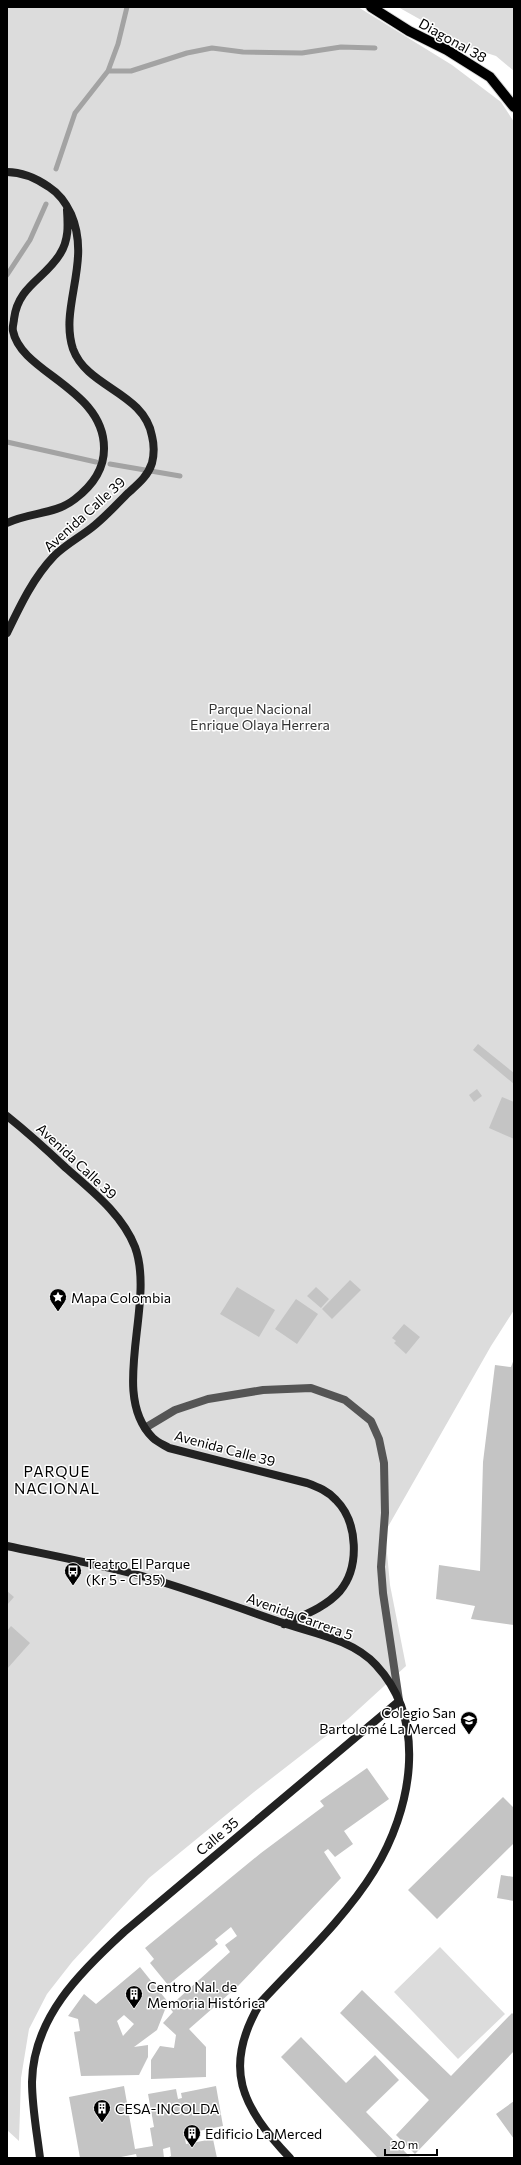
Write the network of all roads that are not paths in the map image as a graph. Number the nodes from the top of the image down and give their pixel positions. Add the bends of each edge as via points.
1 (371, 7) edge
2 (514, 107) edge
3 (7, 172) edge
4 (67, 205) junction
5 (7, 523) edge
6 (7, 633) edge
7 (7, 1116) edge
8 (145, 1428) junction
9 (7, 1546) edge
10 (284, 1624) junction
11 (399, 1701) junction
12 (40, 2158) edge
13 (290, 2158) edge

1 - 2 main road, Diagonal 38 via 490,77
3 - 4 street, Avenida Calle 39 via 30,176 45,184 56,191
4 - 5 street, Avenida Calle 39 via 67,236 61,253 50,268 20,296 15,310 13,330 19,345 29,357 72,390 92,412 100,425 104,441 104,462 94,482 75,500 58,509
4 - 6 street, Avenida Calle 39 via 79,242 77,276 69,324 73,349 86,369 137,406 145,416 154,442 152,462 145,477 95,525 55,555 34,580
7 - 8 street, Avenida Calle 39 via 104,1202 121,1223 135,1247 140,1270 140,1307 133,1367 134,1395
8 - 10 street, Avenida Calle 39 via 154,1439 169,1448 307,1483 325,1490 343,1508 350,1520 354,1539 348,1578 340,1591 323,1604
8 - 11 street via 175,1410 208,1399 263,1390 311,1388 345,1400 371,1421 379,1439 384,1463 385,1513 381,1567
9 - 10 street, Avenida Carrera 5 via 149,1578
10 - 11 street, Avenida Carrera 5 via 325,1636 361,1652 376,1664 388,1679
11 - 12 street, Calle 35 via 124,1932 60,1999 40,2040 33,2074
11 - 13 street, Avenida Carrera 5 via 405,1717 410,1762 401,1813 389,1843 360,1892 261,2002 250,2020 243,2042 240,2064 247,2101 267,2133

